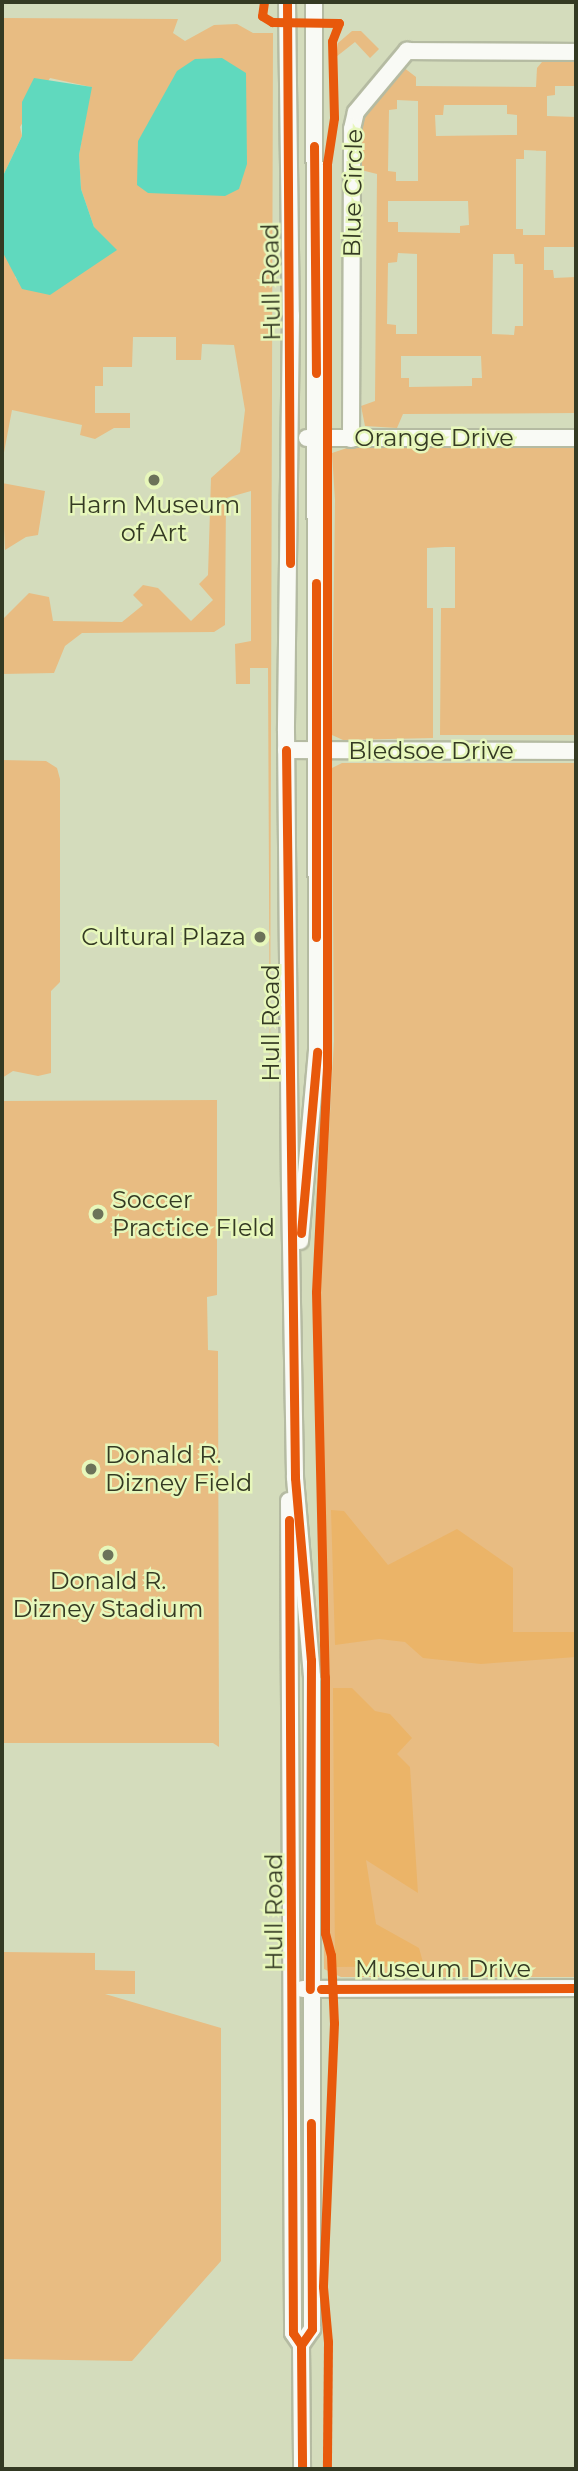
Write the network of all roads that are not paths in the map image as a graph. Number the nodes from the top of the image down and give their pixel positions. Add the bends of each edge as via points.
1 (287, 2) edge
2 (314, 2) edge
3 (576, 52) edge
4 (291, 438) junction
5 (316, 438) junction
6 (576, 438) edge
7 (351, 439) junction
8 (286, 750) junction
9 (315, 751) junction
10 (576, 751) edge
11 (294, 1296) junction
12 (295, 1478) junction
13 (576, 1988) edge
14 (293, 1989) junction
15 (310, 1989) junction
16 (301, 2345) junction
17 (302, 2469) edge

1 - 4 street, Hull Road
2 - 5 street, Hull Road
3 - 7 street, Blue Circle via 407,51 356,112 352,129
4 - 5 street, Orange Drive
4 - 8 street, Hull Road
5 - 7 street, Orange Drive
5 - 9 street, Hull Road
6 - 7 street, Orange Drive
8 - 9 street, Bledsoe Drive
8 - 11 street, Hull Road
9 - 10 street, Bledsoe Drive
9 - 11 street, Hull Road via 317,1052
11 - 12 street, Hull Road
12 - 14 street, Hull Road via 289,1487
12 - 15 street, Hull Road via 311,1660
13 - 15 street, Museum Drive
14 - 15 street, Museum Drive
14 - 16 street, Hull Road via 293,2333
15 - 16 street, Hull Road via 312,2329
16 - 17 street, Hull Road

